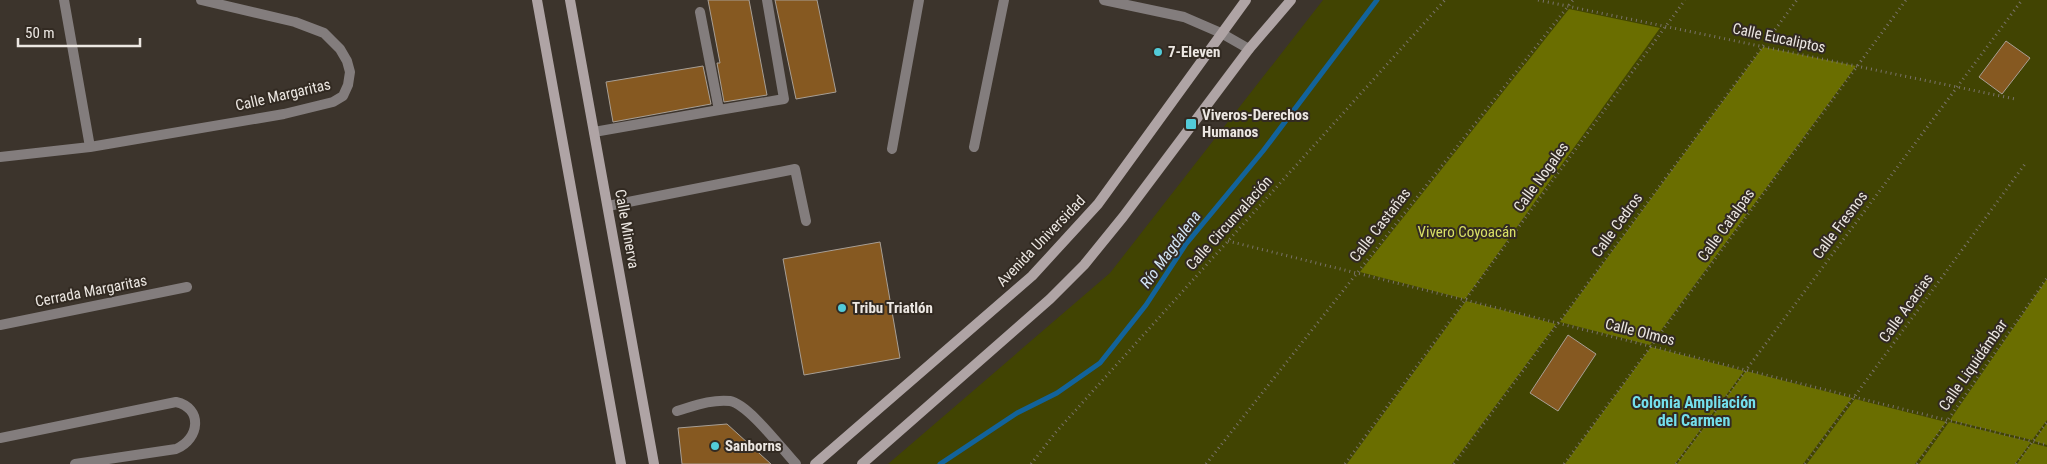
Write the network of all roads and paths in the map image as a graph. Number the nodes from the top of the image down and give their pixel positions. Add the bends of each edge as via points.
1 (64, 0) edge
2 (201, 0) edge
3 (537, 0) edge
4 (570, 0) edge
5 (767, 0) edge
6 (919, 0) edge
7 (1004, 0) edge
8 (1104, 0) edge
9 (1246, 0) edge
10 (1291, 0) edge
11 (1445, 0) edge
12 (1538, 0) edge
13 (1572, 0) edge
14 (1685, 0) edge
15 (1797, 0) edge
16 (1906, 0) edge
17 (2022, 0) edge
18 (1568, 6) junction
19 (700, 12) dead end
20 (1666, 26) junction
21 (1221, 33) junction
22 (1763, 46) junction
23 (1249, 49) junction
24 (1857, 66) junction
25 (1957, 86) junction
26 (2015, 100) dead end
27 (718, 110) junction
28 (594, 132) junction
29 (90, 147) junction
30 (974, 147) dead end
31 (892, 149) dead end
32 (0, 157) edge
33 (2025, 164) dead end
34 (608, 206) junction
35 (806, 220) dead end
36 (1228, 241) junction
37 (1357, 273) junction
38 (2047, 278) edge
39 (187, 287) dead end
40 (1465, 300) junction
41 (1558, 323) junction
42 (0, 325) edge
43 (1651, 346) junction
44 (1746, 370) junction
45 (1855, 397) junction
46 (677, 410) dead end
47 (1948, 421) junction
48 (2047, 422) edge
49 (0, 438) edge
50 (2032, 442) junction
51 (2047, 446) edge
52 (75, 464) edge
53 (621, 464) edge
54 (654, 464) edge
55 (796, 464) edge
56 (815, 464) edge
57 (862, 464) edge
58 (1031, 464) edge
59 (1206, 464) edge
60 (1345, 464) edge
61 (1454, 464) edge
62 (1564, 464) edge
63 (1676, 464) edge
64 (1805, 464) edge
65 (1917, 464) edge
66 (2016, 464) edge

1 - 29 street
2 - 29 street, Calle Margaritas via 295,22 324,33 340,49 347,62 350,72 343,96 333,102 284,114
3 - 53 main road
4 - 28 main road, Calle Minerva
5 - 27 street via 784,99
6 - 31 street
7 - 30 street
8 - 21 street via 1184,17
9 - 21 main road, Avenida Universidad
10 - 23 main road
11 - 36 path, Calle Circunvalación
12 - 18 path, Calle Eucaliptos
13 - 18 path, Calle Castañas
14 - 20 path, Calle Nogales
15 - 22 path, Calle Cedros
16 - 24 path, Calle Catalpas
17 - 25 path, Calle Fresnos
18 - 20 path, Calle Eucaliptos
18 - 37 path, Calle Castañas
19 - 27 street
20 - 22 path, Calle Eucaliptos
20 - 40 path, Calle Nogales
21 - 23 street
21 - 56 main road, Avenida Universidad via 1098,204 1060,247 1032,276
22 - 24 path, Calle Eucaliptos
22 - 41 path, Calle Cedros
23 - 57 main road via 1084,265 1050,299
24 - 25 path, Calle Eucaliptos
24 - 43 path, Calle Catalpas
25 - 26 path, Calle Eucaliptos
25 - 44 path, Calle Fresnos
27 - 28 street
28 - 34 main road, Calle Minerva
29 - 32 street, Calle Margaritas
33 - 45 path, Calle Acacias
34 - 35 street via 795,169
34 - 54 main road, Calle Minerva
36 - 37 path, Calle Olmos
36 - 58 path, Calle Circunvalación
37 - 40 path, Calle Olmos
37 - 59 path, Calle Castañas
38 - 47 path, Calle Liquidámbar
39 - 42 street, Cerrada Margaritas
40 - 41 path, Calle Olmos
40 - 60 path, Calle Nogales
41 - 43 path, Calle Olmos
41 - 61 path, Calle Cedros
43 - 44 path, Calle Olmos
43 - 62 path, Calle Catalpas
44 - 45 path, Calle Olmos
44 - 63 path, Calle Fresnos
45 - 47 path, Calle Olmos
45 - 64 path, Calle Acacias
46 - 55 street via 715,401 732,402 748,411
47 - 50 path, Calle Olmos
47 - 65 path, Calle Liquidámbar
48 - 50 path
49 - 52 street via 176,402 182,403 192,413 196,424 185,446
50 - 51 path, Calle Olmos
50 - 66 path

